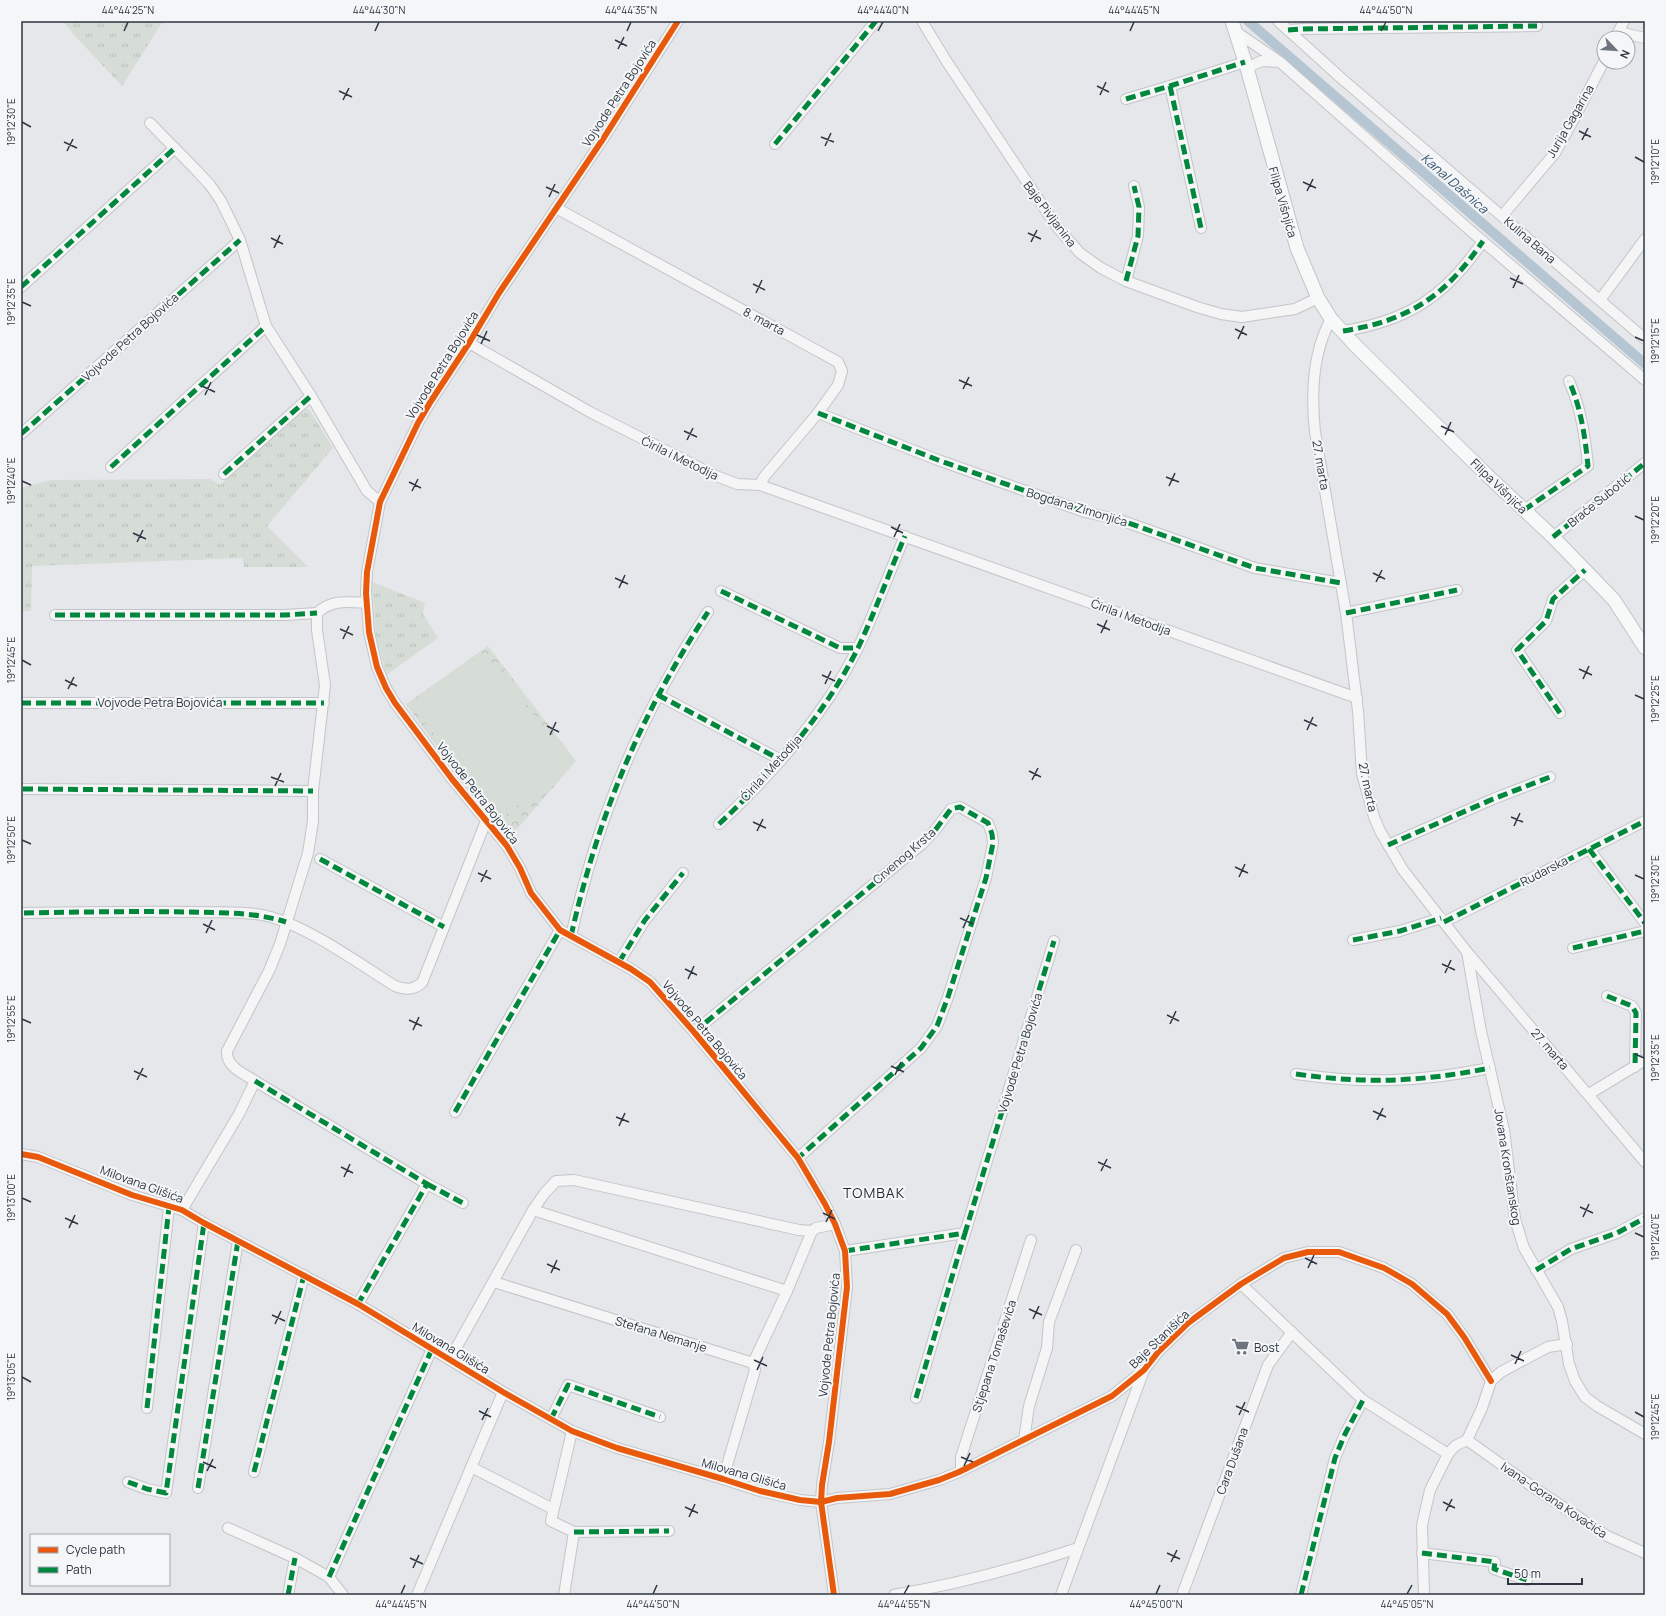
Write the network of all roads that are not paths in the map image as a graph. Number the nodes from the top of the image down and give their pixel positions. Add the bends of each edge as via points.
1 (678, 21) edge
2 (876, 21) edge
3 (922, 21) edge
4 (1278, 21) edge
5 (1624, 21) edge
6 (1234, 26) edge
7 (1537, 26) dead end
8 (1288, 30) junction
9 (1620, 30) edge
10 (1280, 62) junction
11 (1246, 65) junction
12 (1599, 70) edge
13 (1170, 86) junction
14 (1126, 99) dead end
15 (150, 123) dead end
16 (775, 144) dead end
17 (175, 148) junction
18 (1134, 186) dead end
19 (556, 208) junction
20 (1502, 216) junction
21 (1201, 228) dead end
22 (240, 240) junction
23 (1645, 240) edge
24 (1483, 241) junction
25 (1126, 281) junction
26 (21, 287) edge
27 (1318, 298) junction
28 (1600, 300) junction
29 (1331, 319) junction
30 (266, 326) junction
31 (1343, 331) junction
32 (1645, 339) edge
33 (469, 343) junction
34 (1645, 380) edge
35 (1569, 381) dead end
36 (311, 396) junction
37 (818, 413) junction
38 (21, 434) edge
39 (1645, 463) edge
40 (111, 467) dead end
41 (224, 474) dead end
42 (760, 485) junction
43 (380, 502) junction
44 (1524, 510) junction
45 (905, 536) junction
46 (1553, 537) junction
47 (1585, 570) junction
48 (1341, 583) junction
49 (1457, 590) dead end
50 (721, 592) dead end
51 (367, 603) junction
52 (708, 612) dead end
53 (1346, 612) junction
54 (317, 614) junction
55 (55, 615) dead end
56 (858, 648) junction
57 (1645, 648) edge
58 (658, 695) junction
59 (1357, 698) junction
60 (21, 703) edge
61 (324, 703) junction
62 (1560, 713) dead end
63 (781, 760) junction
64 (1550, 777) dead end
65 (23, 789) dead end
66 (313, 791) junction
67 (486, 821) junction
68 (1645, 821) edge
69 (719, 824) dead end
70 (1388, 845) junction
71 (1589, 849) junction
72 (320, 859) dead end
73 (684, 873) dead end
74 (24, 913) dead end
75 (1442, 920) junction
76 (286, 922) junction
77 (1645, 923) edge
78 (444, 927) junction
79 (560, 930) junction
80 (1645, 931) edge
81 (571, 936) junction
82 (1354, 940) dead end
83 (1054, 941) dead end
84 (1573, 948) dead end
85 (1467, 952) junction
86 (619, 962) junction
87 (1607, 996) dead end
88 (694, 1032) junction
89 (1645, 1060) edge
90 (1635, 1067) junction
91 (1490, 1068) junction
92 (1296, 1074) dead end
93 (255, 1081) junction
94 (1589, 1094) junction
95 (455, 1112) dead end
96 (21, 1154) edge
97 (798, 1158) junction
98 (1645, 1162) edge
99 (427, 1184) junction
100 (463, 1203) dead end
101 (169, 1207) junction
102 (182, 1210) junction
103 (533, 1210) junction
104 (1645, 1218) edge
105 (204, 1223) junction
106 (835, 1224) junction
107 (812, 1231) junction
108 (966, 1234) junction
109 (1032, 1240) dead end
110 (238, 1241) junction
111 (1076, 1250) dead end
112 (845, 1251) junction
113 (1536, 1270) junction
114 (304, 1275) junction
115 (494, 1282) junction
116 (1241, 1284) junction
117 (787, 1291) junction
118 (358, 1304) junction
119 (1292, 1332) junction
120 (1567, 1344) junction
121 (432, 1349) junction
122 (450, 1359) junction
123 (753, 1363) junction
124 (1144, 1370) junction
125 (1491, 1381) junction
126 (504, 1392) junction
127 (916, 1398) dead end
128 (1363, 1400) junction
129 (147, 1408) dead end
130 (660, 1417) dead end
131 (551, 1419) junction
132 (572, 1431) junction
133 (1645, 1434) edge
134 (1024, 1440) junction
135 (1467, 1440) junction
136 (1448, 1454) junction
137 (471, 1468) junction
138 (961, 1471) junction
139 (254, 1472) dead end
140 (723, 1479) junction
141 (128, 1482) dead end
142 (198, 1488) dead end
143 (821, 1502) junction
144 (553, 1509) junction
145 (228, 1528) dead end
146 (669, 1531) dead end
147 (574, 1532) junction
148 (1078, 1548) junction
149 (1422, 1553) junction
150 (1645, 1553) edge
151 (295, 1558) junction
152 (329, 1577) junction
153 (1527, 1580) dead end
154 (288, 1595) edge
155 (343, 1595) edge
156 (417, 1595) edge
157 (564, 1595) edge
158 (834, 1595) edge
159 (894, 1595) edge
160 (1061, 1595) edge
161 (1182, 1595) edge
162 (1301, 1595) edge
163 (1424, 1595) edge

1 - 19 street, Vojvode Petra Bojovića
2 - 16 street
3 - 25 street, Baje Pivljanina via 1057,227 1080,253
4 - 8 street, Kulina Bana
5 - 9 street
6 - 10 street
6 - 11 main road, Filipa Višnjića
7 - 8 street
8 - 20 street, Kulina Bana
10 - 11 street via 1261,61
10 - 24 street
11 - 13 street
11 - 27 main road, Filipa Višnjića via 1291,230
12 - 20 street, Jurija Gagarina via 1555,153
13 - 14 street
13 - 21 street
15 - 17 street
17 - 22 street via 210,185
17 - 26 street
18 - 25 street via 1139,207 1138,236
19 - 33 street, Vojvode Petra Bojovića
19 - 37 street, 8. marta via 838,362 842,371 838,385
20 - 28 street, Kulina Bana
22 - 30 street
22 - 38 street, Vojvode Petra Bojovića
23 - 28 street
24 - 31 street via 1453,280 1429,300 1391,320
24 - 34 street
25 - 27 street, Baje Pivljanina via 1197,307 1242,317 1295,309
27 - 29 main road, Filipa Višnjića
28 - 32 street, Kulina Bana
29 - 31 main road, Filipa Višnjića
29 - 48 street, 27. marta via 1314,373 1313,407
30 - 36 street
30 - 40 street
31 - 44 main road, Filipa Višnjića
33 - 42 street, Ćirila i Metodija via 590,412 709,473 738,484
33 - 43 street, Vojvode Petra Bojovića via 431,400
35 - 44 street via 1577,400 1588,466
36 - 41 street
36 - 43 street via 367,491
37 - 42 street, 8. marta
37 - 48 street, Bogdana Zimonjića via 938,460 1255,568
39 - 46 street, Braće Subotić
42 - 45 street, Ćirila i Metodija
43 - 51 street, Vojvode Petra Bojovića via 367,572
44 - 46 main road, Filipa Višnjića
45 - 56 street, Ćirila i Metodija
45 - 59 street, Ćirila i Metodija
46 - 47 main road, Filipa Višnjića
47 - 57 main road, Filipa Višnjića via 1614,600
47 - 62 street via 1553,599 1546,621 1517,650
48 - 53 street, 27. marta
49 - 53 street
50 - 56 street via 840,648
51 - 54 street via 334,602
51 - 67 street, Vojvode Petra Bojovića via 369,632 377,666 386,688
52 - 58 street
53 - 59 street, 27. marta
54 - 55 street
54 - 61 street via 325,685
56 - 63 street, Ćirila i Metodija via 826,700
58 - 63 street
58 - 81 street via 606,813 580,894
59 - 70 street, 27. marta via 1362,774 1374,817
60 - 61 street, Vojvode Petra Bojovića
61 - 66 street
63 - 69 street, Ćirila i Metodija
64 - 70 street
65 - 66 street
66 - 76 street via 313,821 308,853
67 - 78 street, Vojvode Petra Bojovića
67 - 79 street, Vojvode Petra Bojovića via 507,846 531,893
68 - 71 street, Rudarska
70 - 75 street, 27. marta via 1403,870
71 - 75 street, Rudarska
71 - 77 street
72 - 78 street
73 - 86 street via 645,920
74 - 76 street, Vojvode Petra Bojovića via 235,913 269,916
75 - 82 street
75 - 85 street, 27. marta
76 - 78 street, Vojvode Petra Bojovića via 329,944 395,986 404,989 414,989 422,983
76 - 93 street via 269,971 227,1051 229,1064
79 - 81 street, Vojvode Petra Bojovića
79 - 95 street
80 - 84 street
81 - 86 street, Vojvode Petra Bojovića
83 - 108 street, Vojvode Petra Bojovića
85 - 91 street, Jovana Kronštanskog via 1473,994
85 - 94 street, 27. marta
86 - 88 street, Vojvode Petra Bojovića via 650,982
87 - 90 street via 1632,1006 1636,1013
88 - 97 street, Vojvode Petra Bojovića
88 - 97 street, Crvenog Krsta via 922,844 951,809 960,807 988,823 993,842 986,878 937,1026 921,1048
89 - 90 street
90 - 94 street
91 - 92 street via 1393,1081 1360,1081
91 - 113 street, Jovana Kronštanskog via 1504,1130 1515,1219 1524,1248
93 - 99 street
93 - 102 street, Milovana Glišića via 239,1114
94 - 98 street, 27. marta
96 - 101 street, Milovana Glišića via 38,1157
97 - 106 street, Vojvode Petra Bojovića
99 - 100 street
99 - 118 street
101 - 102 street, Milovana Glišića
101 - 129 street, Milovana Glišića
102 - 105 street, Milovana Glišića
103 - 107 street via 556,1182 574,1180
103 - 115 street
103 - 117 street
104 - 113 street via 1617,1233 1571,1249
105 - 110 street, Milovana Glišića
105 - 141 street via 166,1493
106 - 107 street
106 - 112 street, Vojvode Petra Bojovića
107 - 117 street
108 - 112 street
108 - 127 street, Vojvode Petra Bojovića
109 - 138 street, Stjepana Tomaševića via 961,1457
110 - 114 street, Milovana Glišića
110 - 142 street
111 - 134 street via 1048,1322 1047,1348 1029,1406
112 - 143 street, Vojvode Petra Bojovića via 847,1287
113 - 120 street, Jovana Kronštanskog via 1558,1307
114 - 118 street, Milovana Glišića
114 - 139 street
115 - 122 street
115 - 123 street, Stefana Nemanje
116 - 119 street
116 - 124 street, Baje Stanišića via 1188,1323 1159,1351
116 - 125 street, Baje Stanišića via 1284,1258 1308,1252 1340,1252 1384,1268 1412,1284 1447,1314
117 - 123 street
118 - 121 street, Milovana Glišića
119 - 128 street
119 - 161 street, Cara Dušana via 1268,1365
120 - 125 street via 1548,1347 1500,1372
120 - 133 street, Jovana Kronštanskog via 1569,1364 1575,1381 1585,1397
121 - 122 street, Milovana Glišića
121 - 152 street, Milovana Glišića
122 - 126 street, Milovana Glišića
123 - 140 street via 755,1370
124 - 134 street, Baje Stanišića via 1112,1396
124 - 148 street
125 - 135 street
126 - 131 street, Milovana Glišića
126 - 137 street
128 - 136 street
128 - 162 street via 1335,1458
130 - 131 street via 568,1384
131 - 132 street, Milovana Glišića
132 - 140 street, Milovana Glišića via 617,1448
132 - 144 street
134 - 138 street, Baje Stanišića
135 - 136 street via 1455,1446
135 - 150 street, Ivana-Gorana Kovačića via 1595,1529
136 - 149 street via 1430,1490 1422,1525
137 - 144 street
137 - 156 street
138 - 143 street, Baje Stanišića via 890,1494 837,1498
140 - 143 street, Milovana Glišića via 760,1492
143 - 158 street, Vojvode Petra Bojovića
144 - 147 street via 551,1521
145 - 151 street
146 - 147 street
147 - 157 street
148 - 159 street via 983,1577
148 - 160 street
149 - 153 street via 1495,1562 1494,1569
149 - 163 street
151 - 152 street
151 - 154 street
152 - 155 street

